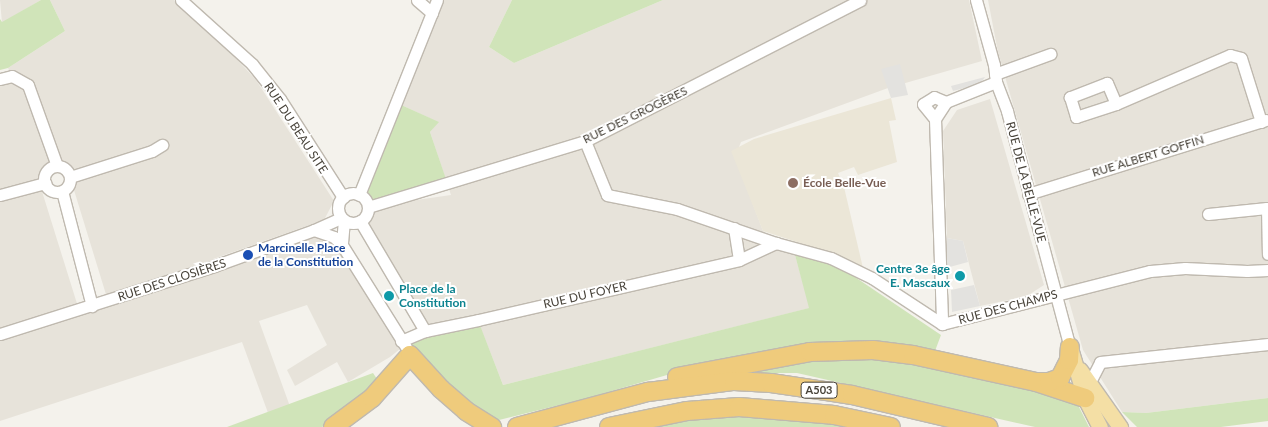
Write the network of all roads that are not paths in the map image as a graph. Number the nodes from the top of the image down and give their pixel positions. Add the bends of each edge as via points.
1 (181, 0) edge
2 (417, 0) edge
3 (437, 0) edge
4 (860, 0) edge
5 (976, 0) edge
6 (432, 13) junction
7 (1050, 54) dead end
8 (995, 78) junction
9 (0, 79) edge
10 (946, 102) junction
11 (1116, 104) dead end
12 (935, 119) junction
13 (1264, 120) edge
14 (585, 141) junction
15 (162, 145) dead end
16 (57, 166) junction
17 (70, 177) junction
18 (45, 183) junction
19 (62, 192) junction
20 (359, 194) junction
21 (1028, 194) junction
22 (0, 195) edge
23 (343, 197) junction
24 (368, 207) junction
25 (1267, 208) edge
26 (1208, 214) dead end
27 (343, 219) junction
28 (360, 222) junction
29 (734, 228) junction
30 (314, 230) junction
31 (776, 243) junction
32 (342, 246) junction
33 (1268, 254) edge
34 (739, 260) junction
35 (1268, 270) edge
36 (1056, 294) junction
37 (92, 306) junction
38 (942, 324) junction
39 (424, 330) junction
40 (0, 334) edge
41 (1268, 344) edge
42 (1070, 346) junction
43 (405, 348) junction
44 (1036, 382) junction
45 (1088, 390) junction
46 (648, 392) junction
47 (332, 427) edge
48 (492, 427) edge
49 (517, 427) edge
50 (608, 427) edge
51 (891, 427) edge
52 (988, 427) edge
53 (1100, 427) edge
54 (1120, 427) edge

1 - 23 street, RUE DU BEAU SITE via 252,64 280,99
2 - 6 street
3 - 6 street
4 - 14 street, RUE DES GROGÈRES
5 - 8 street, RUE DE LA BELLE-VUE
6 - 20 street
7 - 8 street
8 - 10 street
8 - 21 street, RUE DE LA BELLE-VUE
9 - 16 street via 12,76 28,85
10 - 12 street
10 - 12 street via 934,97 922,104
11 - 13 street via 1230,55 1241,58
12 - 38 street
13 - 21 street, RUE ALBERT GOFFIN
14 - 24 street, RUE DES GROGÈRES
14 - 29 street, RUE DES CHAMPS via 608,196 677,210
15 - 17 street
16 - 17 street via 64,168
16 - 18 street via 47,172
17 - 19 street via 69,186
18 - 19 street via 54,192
18 - 22 street
19 - 37 street
20 - 23 street
20 - 24 street
21 - 36 street, RUE DE LA BELLE-VUE
23 - 27 street via 338,207
24 - 28 street
25 - 26 street
25 - 33 street
27 - 28 street
27 - 30 street, RUE DES CLOSIÈRES
27 - 32 street
28 - 39 street
29 - 31 street, RUE DES CHAMPS
29 - 34 street
30 - 32 street via 334,237
30 - 37 street, RUE DES CLOSIÈRES
31 - 34 street
31 - 38 street, RUE DES CHAMPS via 831,258 872,278
32 - 43 street
34 - 39 street, RUE DU FOYER
35 - 36 street, RUE DES CHAMPS via 1185,268 1150,271
36 - 38 street, RUE DES CHAMPS
36 - 42 street, RUE DE LA BELLE-VUE
37 - 40 street, RUE DES CLOSIÈRES
39 - 43 street, RUE DU FOYER
41 - 45 street via 1100,362
42 - 44 highway via 1069,360 1060,378
42 - 45 main road, RUE DE LA BELLE-VUE
43 - 47 highway via 372,398
43 - 48 highway via 440,389
44 - 45 highway
44 - 46 highway via 913,355 843,350 810,352 676,377
45 - 53 main road, RUE DE LA BELLE-VUE
45 - 54 main road via 1106,405
46 - 49 highway, A503
46 - 52 highway, A503 via 734,382 771,383 852,395
50 - 51 highway, A503 via 687,411 739,407 834,415

